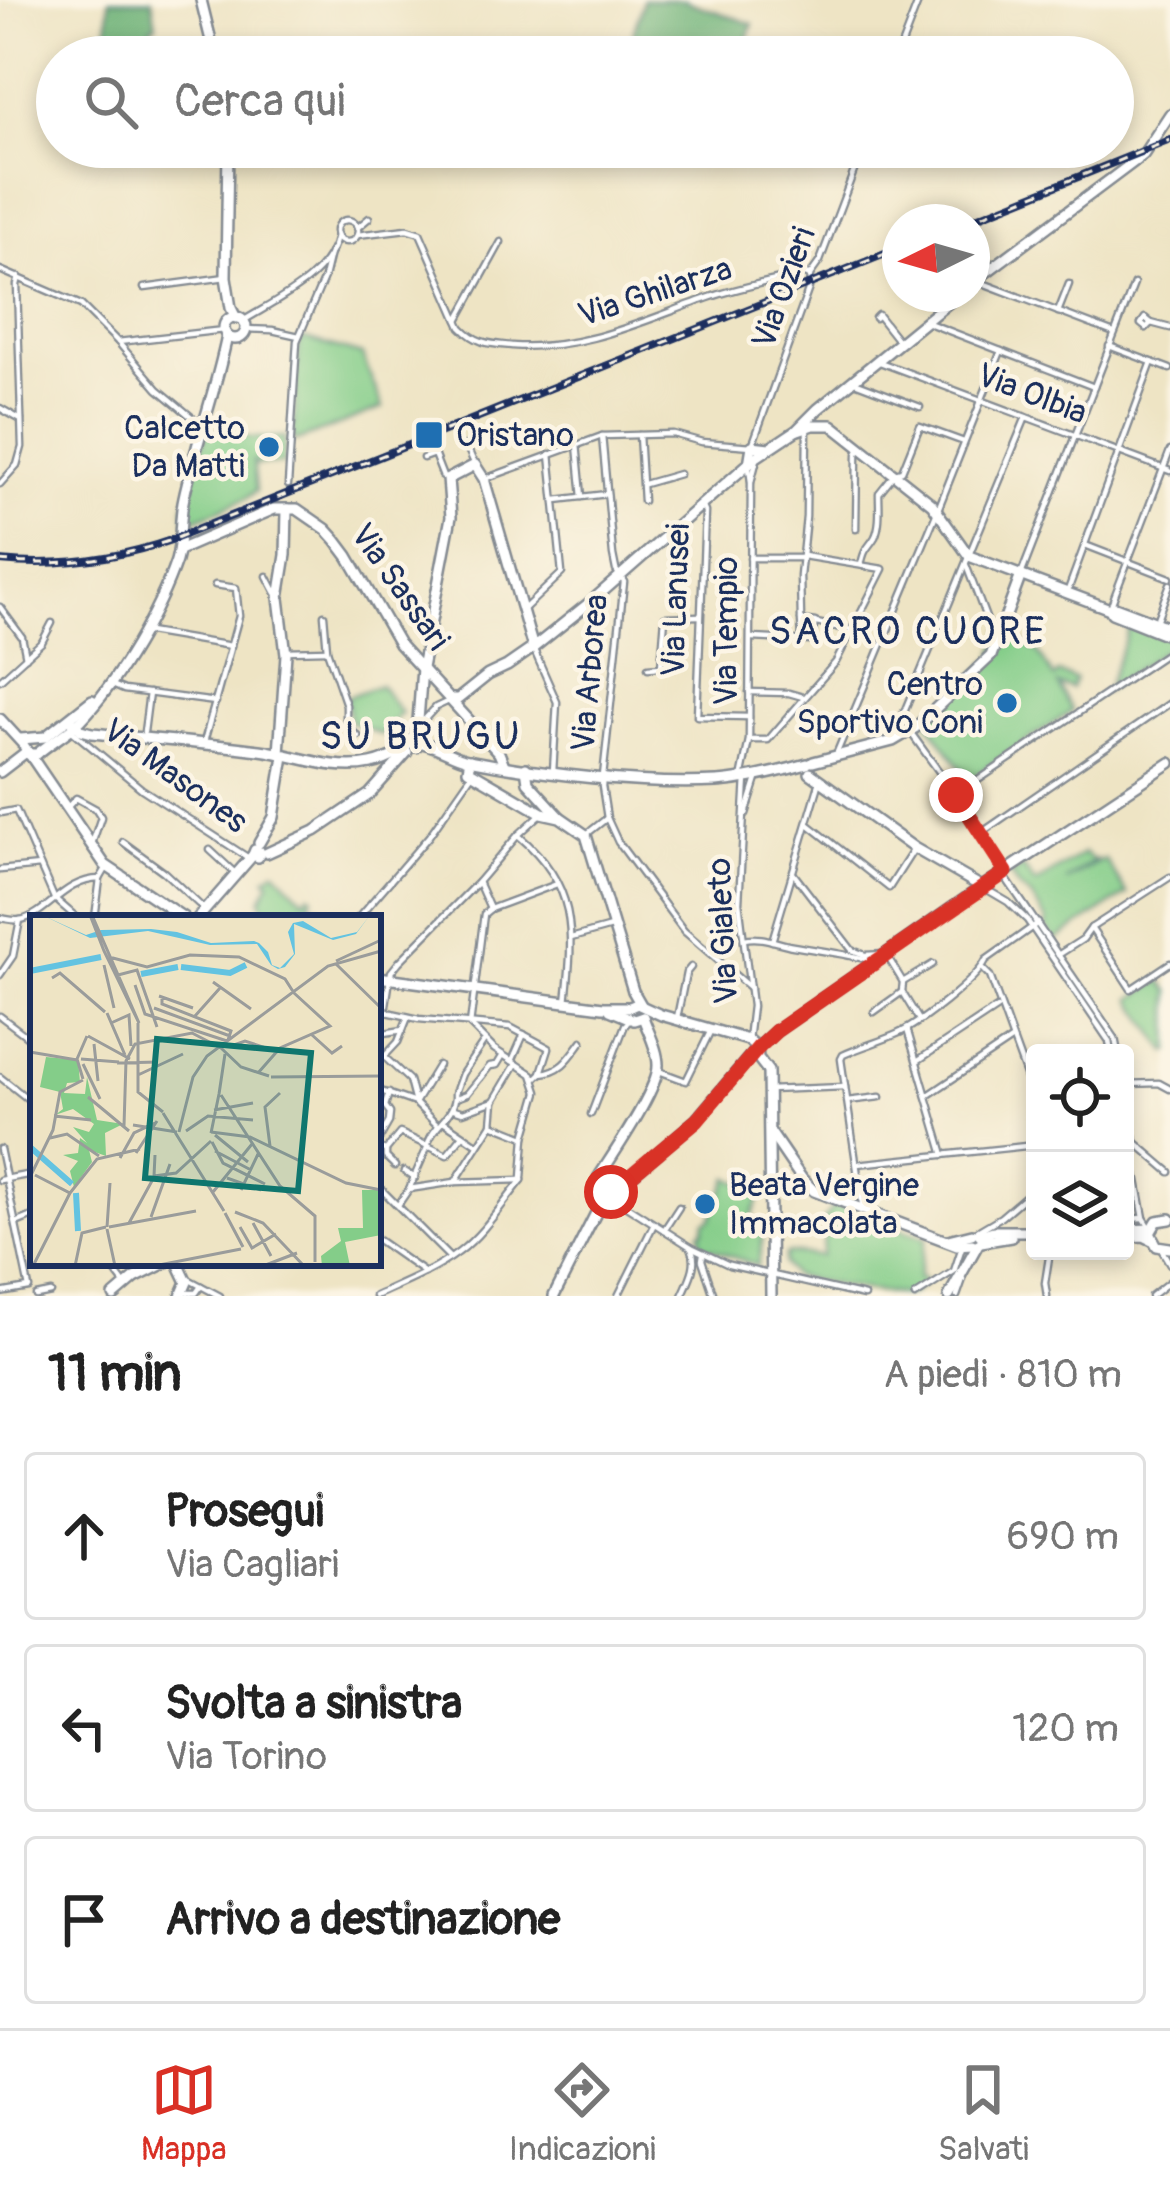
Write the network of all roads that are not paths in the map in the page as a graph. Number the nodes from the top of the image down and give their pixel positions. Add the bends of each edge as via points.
1 (200, 0) edge
2 (919, 0) edge
3 (209, 36) edge
4 (905, 36) edge
5 (1170, 114) edge
6 (1134, 159) edge
7 (229, 168) edge
8 (855, 168) edge
9 (1122, 168) edge
10 (356, 225) junction
11 (337, 235) junction
12 (345, 242) junction
13 (501, 242) dead end
14 (335, 246) junction
15 (330, 253) junction
16 (318, 268) junction
17 (0, 270) edge
18 (990, 270) edge
19 (809, 275) junction
20 (324, 276) junction
21 (19, 277) junction
22 (226, 277) junction
23 (1070, 284) dead end
24 (1134, 284) dead end
25 (144, 288) dead end
26 (990, 288) edge
27 (938, 312) edge
28 (1058, 312) junction
29 (874, 318) dead end
30 (458, 320) junction
31 (926, 322) junction
32 (1150, 322) dead end
33 (234, 325) junction
34 (1170, 328) edge
35 (1114, 333) junction
36 (298, 336) junction
37 (118, 342) junction
38 (900, 343) junction
39 (1109, 346) junction
40 (1000, 351) junction
41 (877, 361) junction
42 (1152, 362) junction
43 (1170, 369) edge
44 (852, 381) junction
45 (1094, 387) junction
46 (981, 400) junction
47 (920, 407) dead end
48 (0, 408) edge
49 (815, 411) junction
50 (1026, 417) junction
51 (21, 420) junction
52 (826, 423) junction
53 (204, 428) junction
54 (802, 429) junction
55 (639, 435) junction
56 (1075, 435) junction
57 (602, 436) junction
58 (965, 442) junction
59 (577, 444) junction
60 (466, 446) dead end
61 (861, 447) junction
62 (1170, 451) edge
63 (1118, 452) junction
64 (755, 453) junction
65 (550, 454) junction
66 (423, 458) dead end
67 (475, 465) junction
68 (1167, 470) edge
69 (895, 473) junction
70 (679, 474) dead end
71 (448, 479) junction
72 (484, 479) junction
73 (0, 484) edge
74 (642, 484) junction
75 (288, 485) dead end
76 (607, 494) junction
77 (582, 497) junction
78 (556, 500) junction
79 (643, 501) dead end
80 (701, 504) junction
81 (287, 509) junction
82 (937, 512) junction
83 (856, 529) dead end
84 (179, 544) junction
85 (1085, 545) junction
86 (802, 557) junction
87 (750, 558) junction
88 (967, 561) junction
89 (1128, 561) junction
90 (861, 565) junction
91 (619, 574) junction
92 (1021, 575) junction
93 (268, 576) dead end
94 (1170, 581) edge
95 (215, 585) dead end
96 (1067, 592) junction
97 (279, 598) junction
98 (0, 608) edge
99 (524, 609) junction
100 (1110, 609) junction
101 (324, 615) dead end
102 (699, 616) junction
103 (801, 620) junction
104 (815, 622) junction
105 (52, 623) dead end
106 (1155, 625) junction
107 (852, 630) junction
108 (143, 632) junction
109 (1170, 632) edge
110 (997, 637) junction
111 (749, 638) junction
112 (802, 641) junction
113 (231, 646) junction
114 (533, 648) junction
115 (327, 650) junction
116 (286, 651) junction
117 (1170, 651) edge
118 (26, 657) junction
119 (422, 668) junction
120 (648, 668) dead end
121 (1, 676) edge
122 (110, 684) junction
123 (441, 688) junction
124 (749, 692) junction
125 (148, 693) junction
126 (789, 693) junction
127 (806, 698) junction
128 (452, 699) junction
129 (216, 702) junction
130 (1170, 704) edge
131 (436, 707) junction
132 (793, 712) junction
133 (749, 717) junction
134 (0, 719) edge
135 (420, 725) junction
136 (70, 726) junction
137 (903, 730) junction
138 (144, 732) dead end
139 (88, 736) junction
140 (358, 736) dead end
141 (749, 740) junction
142 (203, 744) junction
143 (413, 746) junction
144 (30, 749) junction
145 (281, 755) junction
146 (835, 757) junction
147 (470, 760) junction
148 (1170, 763) edge
149 (504, 765) junction
150 (526, 768) junction
151 (813, 770) junction
152 (0, 772) edge
153 (553, 772) junction
154 (473, 773) junction
155 (603, 777) junction
156 (748, 778) junction
157 (956, 795) junction
158 (66, 809) junction
159 (0, 813) edge
160 (542, 813) junction
161 (560, 817) junction
162 (607, 818) junction
163 (745, 819) junction
164 (191, 820) junction
165 (808, 824) junction
166 (200, 833) dead end
167 (981, 833) junction
168 (518, 835) junction
169 (586, 836) junction
170 (123, 842) dead end
171 (92, 846) junction
172 (914, 848) junction
173 (210, 850) dead end
174 (258, 853) junction
175 (40, 866) junction
176 (107, 867) junction
177 (0, 870) edge
178 (793, 873) junction
179 (1004, 873) junction
180 (236, 874) junction
181 (1170, 877) edge
182 (100, 879) junction
183 (478, 882) junction
184 (560, 883) junction
185 (982, 887) junction
186 (54, 898) junction
187 (490, 909) junction
188 (201, 914) edge
189 (74, 915) edge
190 (95, 915) edge
191 (179, 915) edge
192 (361, 915) edge
193 (0, 918) edge
194 (20, 920) junction
195 (1035, 925) junction
196 (612, 927) junction
197 (1091, 928) junction
198 (571, 938) junction
199 (744, 939) junction
200 (772, 941) junction
201 (851, 948) junction
202 (841, 952) junction
203 (886, 954) junction
204 (1056, 956) junction
205 (874, 958) junction
206 (1170, 963) edge
207 (933, 964) dead end
208 (691, 967) dead end
209 (982, 968) junction
210 (734, 974) junction
211 (748, 974) junction
212 (0, 975) edge
213 (384, 978) edge
214 (903, 982) junction
215 (473, 988) junction
216 (750, 988) junction
217 (902, 992) junction
218 (566, 1002) junction
219 (999, 1006) junction
220 (381, 1011) edge
221 (874, 1012) dead end
222 (636, 1013) junction
223 (0, 1016) edge
224 (408, 1017) junction
225 (676, 1018) junction
226 (919, 1020) junction
227 (470, 1025) junction
228 (712, 1028) junction
229 (907, 1029) junction
230 (403, 1030) junction
231 (381, 1034) edge
232 (524, 1034) junction
233 (30, 1039) edge
234 (748, 1040) junction
235 (1011, 1040) junction
236 (484, 1041) junction
237 (583, 1041) dead end
238 (1110, 1044) edge
239 (758, 1048) junction
240 (381, 1054) edge
241 (503, 1055) junction
242 (917, 1061) junction
243 (514, 1063) junction
244 (438, 1065) dead end
245 (659, 1071) junction
246 (538, 1076) junction
247 (0, 1077) edge
248 (1026, 1078) edge
249 (1134, 1084) edge
250 (845, 1087) junction
251 (1170, 1089) edge
252 (768, 1090) junction
253 (381, 1091) edge
254 (389, 1093) junction
255 (927, 1096) junction
256 (880, 1097) dead end
257 (457, 1098) junction
258 (30, 1101) edge
259 (494, 1101) junction
260 (847, 1101) junction
261 (415, 1102) junction
262 (453, 1109) junction
263 (591, 1114) dead end
264 (441, 1124) junction
265 (491, 1124) junction
266 (770, 1132) junction
267 (463, 1135) junction
268 (525, 1137) junction
269 (381, 1143) edge
270 (427, 1144) junction
271 (477, 1144) junction
272 (381, 1145) edge
273 (1134, 1145) edge
274 (1026, 1146) edge
275 (0, 1148) edge
276 (381, 1148) edge
277 (1134, 1148) edge
278 (944, 1155) junction
279 (856, 1164) junction
280 (395, 1166) dead end
281 (404, 1171) dead end
282 (1170, 1172) edge
283 (415, 1178) junction
284 (3, 1179) edge
285 (522, 1180) junction
286 (455, 1182) junction
287 (381, 1189) edge
288 (409, 1189) junction
289 (608, 1192) junction
290 (1026, 1196) edge
291 (398, 1204) junction
292 (679, 1208) dead end
293 (863, 1210) junction
294 (30, 1217) edge
295 (1001, 1217) junction
296 (1170, 1219) edge
297 (16, 1222) junction
298 (655, 1224) junction
299 (664, 1229) junction
300 (1009, 1231) junction
301 (1026, 1233) edge
302 (1026, 1235) edge
303 (1155, 1235) edge
304 (976, 1237) junction
305 (381, 1242) edge
306 (691, 1247) junction
307 (703, 1254) junction
308 (450, 1258) junction
309 (1049, 1260) edge
310 (703, 1264) junction
311 (1170, 1264) edge
312 (694, 1265) junction
313 (118, 1266) edge
314 (160, 1266) edge
315 (180, 1266) edge
316 (425, 1273) junction
317 (772, 1276) junction
318 (186, 1277) junction
319 (944, 1277) junction
320 (1170, 1281) edge
321 (125, 1285) junction
322 (201, 1286) junction
323 (0, 1293) edge
324 (32, 1293) edge
325 (51, 1293) dead end
326 (183, 1293) edge
327 (114, 1296) edge
328 (220, 1296) edge
329 (375, 1296) edge
330 (554, 1296) edge
331 (618, 1296) edge
332 (682, 1296) edge
333 (714, 1296) edge
334 (771, 1296) edge
335 (864, 1296) edge
336 (915, 1296) edge
337 (951, 1296) edge
338 (1047, 1296) edge
339 (1151, 1296) edge

1 - 3 street
2 - 4 street
5 - 6 street
7 - 22 street
8 - 19 street, Via Ozieri
9 - 18 street
10 - 11 street via 337,228
10 - 12 street
10 - 30 street via 420,233
11 - 12 street
11 - 14 street
12 - 14 street
13 - 30 street
14 - 15 street
15 - 16 street
15 - 20 street
16 - 20 street
16 - 33 street
17 - 21 street
19 - 30 street, Via Ghilarza via 551,347 479,343
19 - 64 street, Via Ozieri
20 - 36 street
21 - 37 street via 81,305
21 - 51 street
22 - 25 street
22 - 33 street
23 - 28 street
24 - 35 street
26 - 28 street
27 - 31 street
28 - 35 street
29 - 38 street
31 - 38 street
31 - 40 street
32 - 34 street
33 - 36 street
33 - 37 street
33 - 53 street
35 - 39 street
36 - 75 street
37 - 53 street
38 - 41 street
39 - 42 street
39 - 45 street
40 - 45 street
40 - 46 street
41 - 44 street
41 - 46 street, Via Olbia
42 - 43 street
42 - 63 street
44 - 47 street
44 - 49 street
45 - 56 street
46 - 50 street, Via Olbia
46 - 58 street
48 - 51 street
49 - 52 street
49 - 54 street
50 - 56 street, Via Olbia
50 - 88 street
51 - 73 street via 20,458
52 - 54 street
52 - 61 street
53 - 84 street
54 - 64 street
54 - 86 street
55 - 57 street
55 - 64 street via 674,434
55 - 74 street
56 - 63 street, Via Olbia
56 - 92 street
57 - 59 street
57 - 76 street, Via Arborea
58 - 69 street via 920,426
58 - 82 street
59 - 65 street
59 - 77 street
60 - 67 street
61 - 69 street
61 - 83 street
62 - 68 street
63 - 68 street, Via Olbia
63 - 85 street
64 - 80 street
64 - 87 street, Via Tempio
65 - 72 street
65 - 78 street
66 - 71 street via 434,454
67 - 71 street
67 - 72 street
68 - 89 street
69 - 82 street
69 - 90 street via 879,493 880,515
70 - 74 street
71 - 119 street via 451,517
72 - 99 street
74 - 79 street
76 - 77 street
76 - 91 street, Via Arborea
77 - 78 street
78 - 99 street via 562,573
80 - 91 street
80 - 102 street, Via Lanusei
81 - 84 street
81 - 97 street
81 - 119 street, Via Sassari via 336,540
82 - 88 street
82 - 146 street
84 - 108 street
85 - 89 street
85 - 96 street
86 - 87 street
86 - 90 street
86 - 103 street
87 - 111 street, Via Tempio
88 - 92 street
88 - 110 street
88 - 137 street
89 - 94 street
89 - 100 street
90 - 107 street via 883,569
91 - 114 street
91 - 155 street, Via Arborea via 624,592
92 - 96 street
92 - 110 street
93 - 97 street
94 - 106 street
95 - 113 street via 236,588
96 - 100 street
97 - 116 street
98 - 118 street
99 - 114 street
100 - 106 street
101 - 115 street
102 - 120 street via 665,617 662,667
102 - 133 street, Via Lanusei via 697,716
103 - 104 street
103 - 112 street
104 - 107 street
104 - 112 street via 812,641
105 - 118 street
106 - 109 street
107 - 127 street
108 - 113 street
108 - 122 street
110 - 137 street via 991,656
111 - 112 street
111 - 124 street, Via Tempio
113 - 129 street
114 - 128 street
114 - 153 street via 557,702
115 - 116 street
115 - 140 street via 346,725
116 - 145 street
117 - 157 street
118 - 121 street
119 - 123 street, Via Sassari
119 - 135 street
122 - 125 street
122 - 136 street
123 - 128 street, Via Sassari
123 - 131 street
124 - 126 street
124 - 133 street, Via Tempio
125 - 129 street
125 - 138 street
126 - 127 street
126 - 132 street
127 - 132 street
128 - 131 street
128 - 149 street, Via Sassari
129 - 142 street
130 - 167 street
131 - 135 street
132 - 141 street via 768,740
133 - 141 street, Via Tempio
134 - 144 street
135 - 143 street
136 - 139 street
136 - 144 street
137 - 146 street via 892,741
137 - 157 street
139 - 142 street
139 - 164 street, Via Masones via 142,789
141 - 156 street, Via Tempio
142 - 145 street
143 - 145 street via 359,765
143 - 147 street
143 - 174 street via 370,794 333,820
144 - 152 street
144 - 158 street
145 - 174 street via 274,817
146 - 151 street
147 - 149 street
147 - 154 street
148 - 179 street
149 - 150 street
150 - 153 street
150 - 161 street
151 - 156 street
151 - 165 street
151 - 172 street
153 - 155 street
154 - 160 street
154 - 192 street
155 - 156 street
155 - 162 street, Via Arborea
156 - 163 street, Via Gialeto
156 - 163 street, Via Gialeto
157 - 167 street
158 - 171 street
158 - 171 street via 76,798 96,809
159 - 175 street via 16,810
160 - 161 street
160 - 168 street
161 - 169 street
162 - 169 street
162 - 210 street via 684,932
163 - 199 street, Via Gialeto
164 - 166 street
164 - 174 street, Via Masones
165 - 172 street via 889,888
165 - 178 street
167 - 179 street
168 - 183 street
168 - 184 street
169 - 196 street
170 - 188 street
171 - 176 street
172 - 185 street
173 - 180 street
174 - 180 street
175 - 177 street
175 - 186 street
176 - 182 street
176 - 191 street
178 - 200 street
178 - 201 street
179 - 185 street
179 - 195 street
180 - 188 street
181 - 197 street
182 - 186 street
182 - 190 street
183 - 187 street
183 - 213 street
184 - 187 street
184 - 198 street
185 - 195 street
185 - 203 street
186 - 189 street
186 - 194 street
187 - 215 street
193 - 194 street
194 - 212 street
195 - 204 street
195 - 209 street
196 - 198 street
196 - 222 street
197 - 204 street
197 - 206 street via 1131,989
198 - 218 street
199 - 200 street
199 - 211 street, Via Gialeto
200 - 202 street
201 - 202 street
201 - 205 street
202 - 205 street
203 - 205 street
203 - 214 street
204 - 238 street
205 - 239 street
207 - 214 street
208 - 225 street
209 - 219 street
209 - 226 street
210 - 211 street
210 - 216 street
211 - 216 street, Via Gialeto
213 - 215 street
213 - 220 street
214 - 217 street
215 - 218 street
215 - 227 street
216 - 234 street, Via Gialeto
217 - 221 street
217 - 226 street
218 - 222 street
219 - 235 street
219 - 242 street
220 - 224 street
222 - 225 street
222 - 245 street
222 - 263 street
223 - 233 street
224 - 227 street
224 - 230 street
225 - 228 street
226 - 229 street
227 - 232 street
227 - 236 street
228 - 234 street
228 - 245 street via 686,1082
229 - 242 street
229 - 250 street via 843,1055
230 - 231 street
230 - 240 street
232 - 243 street
232 - 246 street via 549,1048
234 - 239 street
235 - 248 street
235 - 255 street
236 - 241 street
236 - 257 street
237 - 246 street via 564,1065
239 - 252 street
239 - 289 street via 697,1120
240 - 261 street via 409,1080
241 - 243 street
241 - 257 street
242 - 255 street
243 - 246 street
243 - 259 street
244 - 261 street
245 - 289 street via 602,1172
246 - 268 street
247 - 258 street
249 - 251 street
250 - 252 street
250 - 260 street
252 - 266 street
253 - 254 street
254 - 261 street
254 - 269 street
255 - 278 street
256 - 260 street
257 - 262 street
259 - 262 street
259 - 265 street
260 - 279 street
261 - 264 street
262 - 264 street
264 - 267 street
264 - 270 street
265 - 268 street
265 - 271 street
266 - 293 street via 807,1185
266 - 317 street
267 - 270 street via 447,1155
267 - 271 street
268 - 285 street
270 - 272 street via 400,1133
270 - 283 street
271 - 286 street
273 - 282 street
274 - 278 street
275 - 284 street
276 - 280 street
277 - 303 street
278 - 279 street
279 - 293 street
281 - 283 street
283 - 288 street
284 - 297 street
285 - 286 street
285 - 308 street
286 - 288 street
287 - 291 street
288 - 291 street
289 - 298 street
289 - 330 street
290 - 295 street
291 - 308 street
292 - 299 street
293 - 304 street via 948,1240
294 - 297 street
295 - 300 street
295 - 304 street
296 - 303 street via 1157,1221
297 - 324 street
298 - 299 street
298 - 331 street
299 - 306 street
300 - 301 street
300 - 304 street
302 - 304 street
303 - 311 street
304 - 319 street
304 - 337 street
305 - 316 street
306 - 307 street
306 - 312 street
307 - 310 street
307 - 317 street
308 - 316 street
309 - 338 street
310 - 312 street
310 - 333 street
312 - 332 street
313 - 321 street via 113,1269
314 - 321 street
315 - 318 street
316 - 329 street
317 - 334 street
317 - 335 street
318 - 322 street
318 - 326 street
319 - 336 street
319 - 337 street
320 - 339 street
321 - 327 street
322 - 326 street
322 - 328 street
323 - 324 street
324 - 325 street

